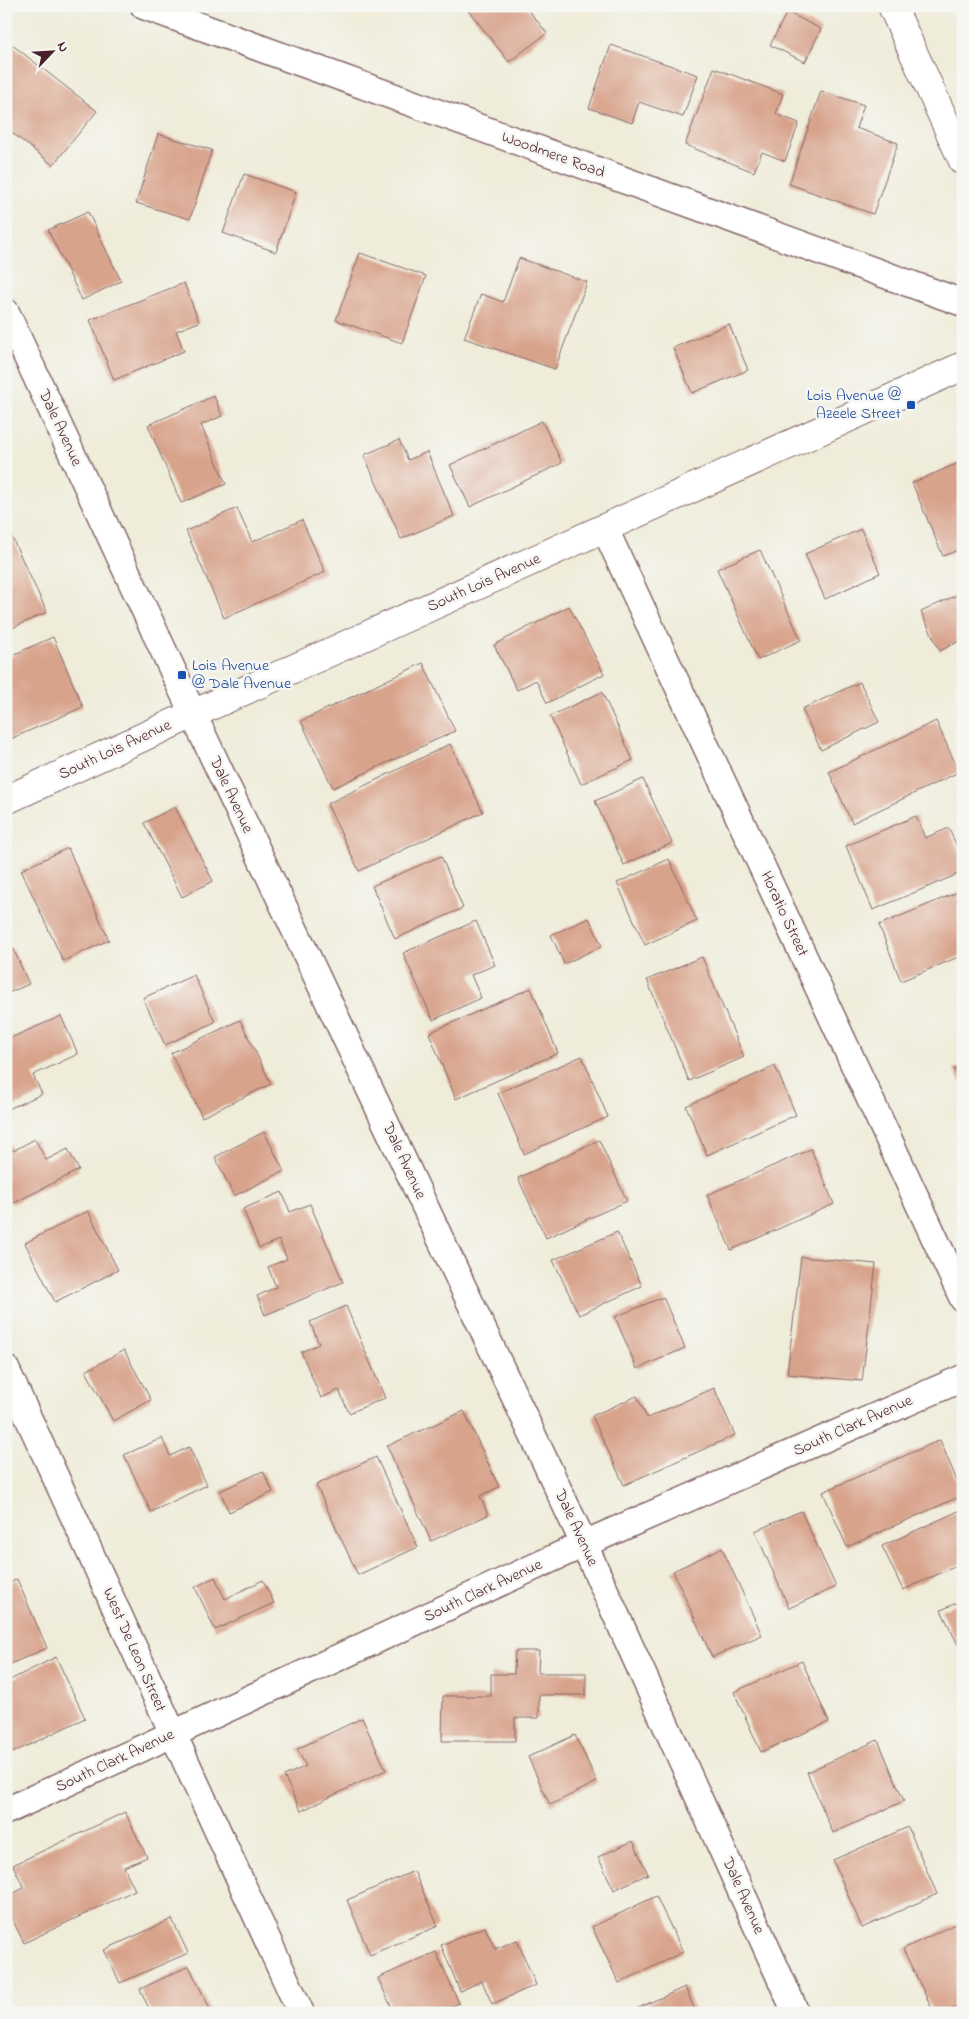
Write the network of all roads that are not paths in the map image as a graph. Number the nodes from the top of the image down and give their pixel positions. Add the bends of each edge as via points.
1 (144, 6) edge
2 (892, 6) edge
3 (963, 161) edge
4 (963, 303) edge
5 (6, 312) edge
6 (963, 366) edge
7 (605, 529) junction
8 (193, 714) junction
9 (6, 800) edge
10 (963, 1299) edge
11 (6, 1369) edge
12 (963, 1378) edge
13 (584, 1544) junction
14 (172, 1734) junction
15 (6, 1811) edge
16 (301, 2013) edge
17 (796, 2013) edge

1 - 4 street, Woodmere Road
2 - 3 street
5 - 8 street, Dale Avenue
6 - 7 street, South Lois Avenue
7 - 8 street, South Lois Avenue
7 - 10 street, Horatio Street
8 - 9 street, South Lois Avenue
8 - 13 street, Dale Avenue
11 - 14 street, West De Leon Street
12 - 13 street, South Clark Avenue
13 - 14 street, South Clark Avenue
13 - 17 street, Dale Avenue
14 - 15 street, South Clark Avenue
14 - 16 street, West De Leon Street

